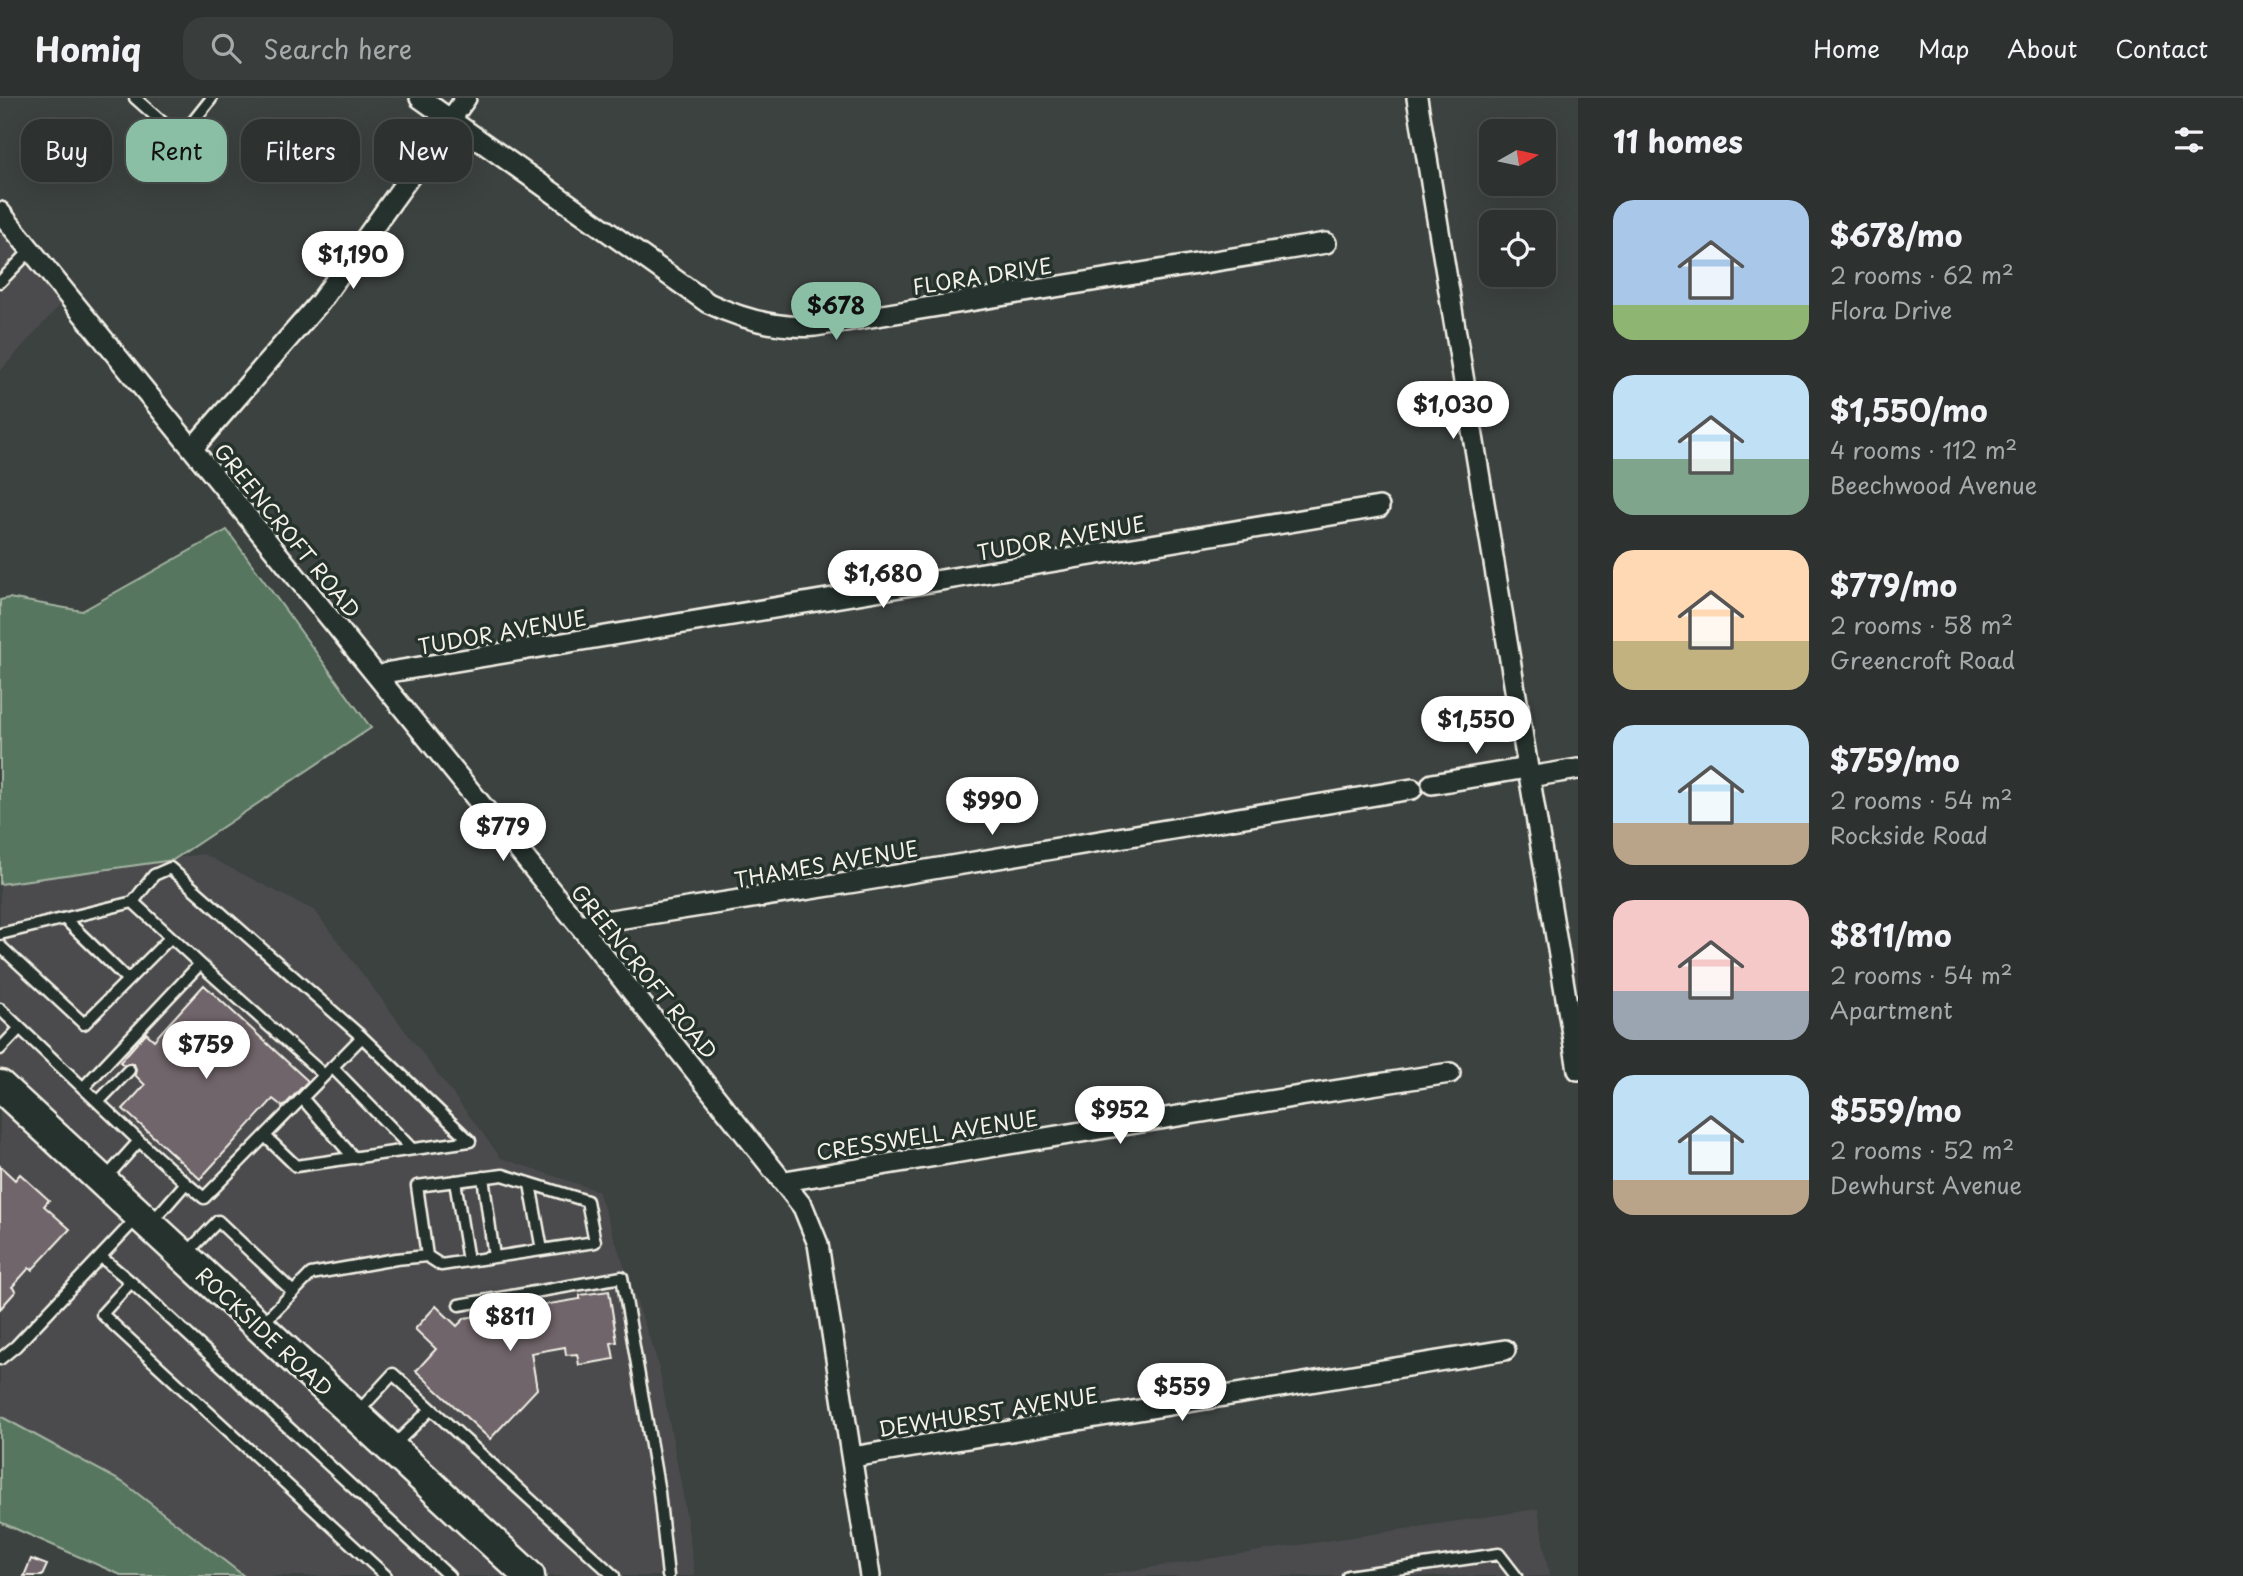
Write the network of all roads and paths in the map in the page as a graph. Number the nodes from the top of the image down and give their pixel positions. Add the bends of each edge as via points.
1 (135, 98) edge
2 (420, 98) edge
3 (466, 98) edge
4 (1418, 98) edge
5 (211, 99) edge
6 (449, 119) edge
7 (451, 119) edge
8 (472, 136) edge
9 (406, 182) edge
10 (0, 212) edge
11 (1326, 243) dead end
12 (30, 251) junction
13 (0, 282) edge
14 (193, 449) junction
15 (1379, 506) dead end
16 (378, 677) junction
17 (1578, 769) edge
18 (1528, 773) junction
19 (1432, 784) dead end
20 (1412, 789) dead end
21 (133, 902) junction
22 (65, 919) junction
23 (579, 925) junction
24 (0, 934) edge
25 (171, 937) junction
26 (0, 946) edge
27 (200, 964) junction
28 (1571, 978) edge
29 (128, 980) junction
30 (0, 1009) edge
31 (20, 1028) junction
32 (362, 1037) junction
33 (0, 1049) edge
34 (332, 1067) junction
35 (129, 1070) dead end
36 (1578, 1070) edge
37 (1450, 1073) dead end
38 (324, 1076) junction
39 (0, 1087) edge
40 (83, 1088) junction
41 (302, 1098) junction
42 (98, 1102) junction
43 (265, 1136) junction
44 (139, 1141) junction
45 (412, 1149) junction
46 (354, 1158) junction
47 (483, 1177) junction
48 (455, 1181) junction
49 (785, 1181) junction
50 (102, 1182) junction
51 (186, 1183) junction
52 (530, 1184) junction
53 (144, 1220) junction
54 (542, 1250) junction
55 (427, 1255) junction
56 (183, 1256) junction
57 (100, 1257) junction
58 (494, 1257) junction
59 (468, 1261) junction
60 (131, 1282) junction
61 (292, 1291) junction
62 (459, 1305) dead end
63 (260, 1326) junction
64 (1505, 1350) dead end
65 (0, 1359) edge
66 (430, 1410) junction
67 (355, 1414) junction
68 (392, 1448) junction
69 (852, 1457) junction
70 (386, 1576) edge
71 (449, 1576) edge
72 (529, 1576) edge
73 (614, 1576) edge
74 (668, 1576) edge
75 (870, 1576) edge
76 (1348, 1576) edge
77 (1516, 1576) edge

1 - 5 lane via 180,138
2 - 6 street, FLORA DRIVE
3 - 7 street
4 - 18 street
8 - 11 street, FLORA DRIVE via 708,303 776,325 815,326
9 - 14 street via 320,302
10 - 12 street, GREENCROFT ROAD
12 - 13 lane
12 - 14 street, GREENCROFT ROAD
14 - 16 street, GREENCROFT ROAD
15 - 16 street, TUDOR AVENUE
16 - 23 street, GREENCROFT ROAD
17 - 18 street
18 - 19 street
18 - 28 street
20 - 23 street, THAMES AVENUE
21 - 22 lane
21 - 25 lane
21 - 32 lane via 154,875 170,868
22 - 24 lane
22 - 29 lane
23 - 49 street, GREENCROFT ROAD
25 - 27 lane
25 - 29 lane
26 - 29 lane via 84,1024
27 - 38 lane
27 - 40 lane
28 - 36 street
30 - 31 lane
31 - 33 lane
31 - 40 lane
32 - 34 lane
32 - 45 lane via 470,1141
34 - 38 lane
34 - 45 lane
35 - 42 lane
37 - 49 street, CRESSWELL AVENUE
38 - 41 lane
39 - 50 main road, ROCKSIDE ROAD
40 - 42 lane
41 - 43 lane
41 - 46 lane
42 - 44 lane
43 - 46 lane via 296,1166
43 - 51 lane via 204,1198
44 - 50 lane
44 - 51 lane
45 - 46 lane
47 - 48 lane
47 - 52 lane via 503,1175
47 - 58 lane
48 - 55 lane via 417,1186
48 - 59 lane
49 - 69 street, GREENCROFT ROAD via 803,1207 818,1244
50 - 53 main road, ROCKSIDE ROAD
51 - 53 lane
52 - 54 lane
52 - 54 lane via 587,1201 595,1242
53 - 56 main road, ROCKSIDE ROAD
53 - 57 lane
54 - 58 lane
55 - 59 lane via 441,1265
55 - 61 lane via 311,1274
56 - 61 lane via 218,1221
56 - 63 main road, ROCKSIDE ROAD
57 - 60 lane
57 - 65 lane
58 - 59 lane
60 - 70 lane via 102,1314
60 - 71 lane
61 - 63 lane
62 - 74 lane via 622,1277 659,1492
63 - 67 main road, ROCKSIDE ROAD
64 - 69 street, DEWHURST AVENUE
66 - 67 lane via 393,1374
66 - 68 lane
66 - 73 lane
67 - 68 main road, ROCKSIDE ROAD
68 - 72 main road, ROCKSIDE ROAD
69 - 75 street, GREENCROFT ROAD
76 - 77 lane via 1499,1554

